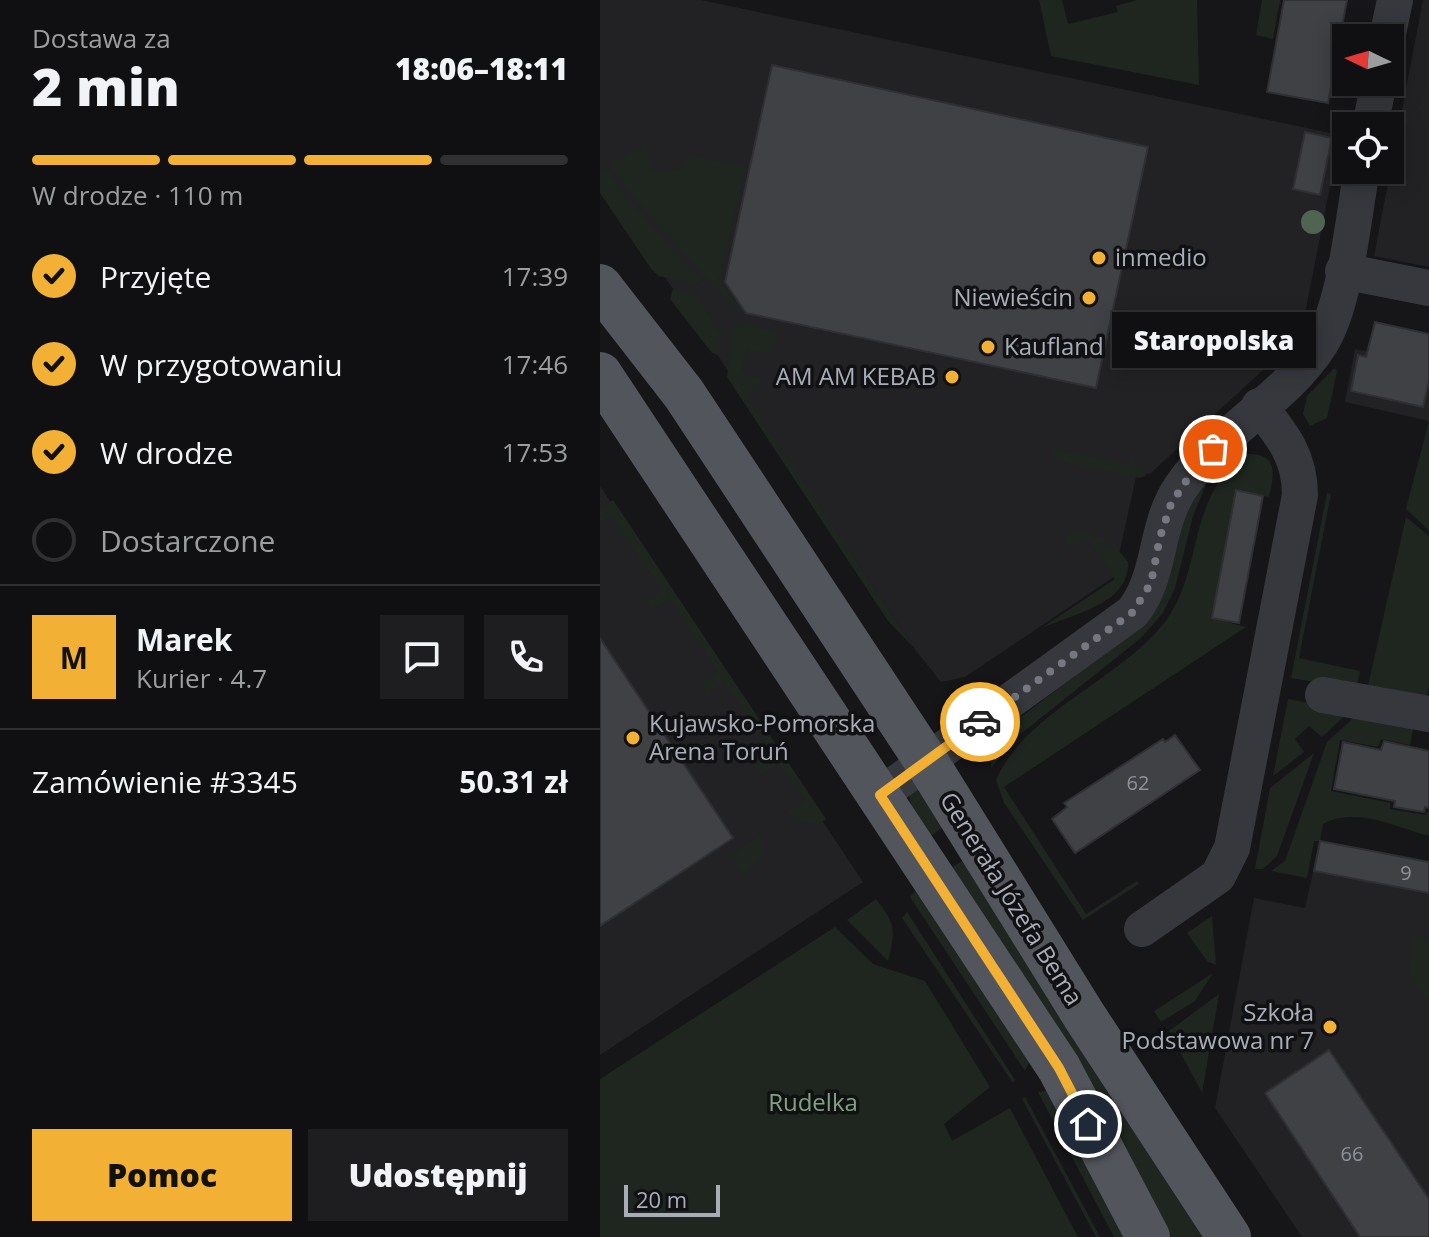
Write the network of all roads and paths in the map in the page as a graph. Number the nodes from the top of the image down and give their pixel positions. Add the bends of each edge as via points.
1 (1395, 0) edge
2 (1390, 24) edge
3 (1359, 184) edge
4 (1343, 271) junction
5 (600, 286) edge
6 (1429, 288) edge
7 (600, 374) edge
8 (1259, 406) junction
9 (1323, 695) dead end
10 (1429, 714) edge
11 (926, 761) junction
12 (880, 795) junction
13 (1142, 929) dead end
14 (1148, 1237) edge
15 (1229, 1237) edge

1 - 2 street
3 - 4 street
4 - 6 street
4 - 8 street via 1322,342
5 - 11 main road, Generała Józefa Bema via 684,394
7 - 12 main road, Generała Józefa Bema
8 - 11 street via 1179,489 1165,519 1151,583 1133,612
8 - 13 street via 1294,454 1300,495 1232,848 1218,876
9 - 10 street
11 - 12 street
11 - 15 main road, Generała Józefa Bema
12 - 14 main road, Generała Józefa Bema via 1059,1068

